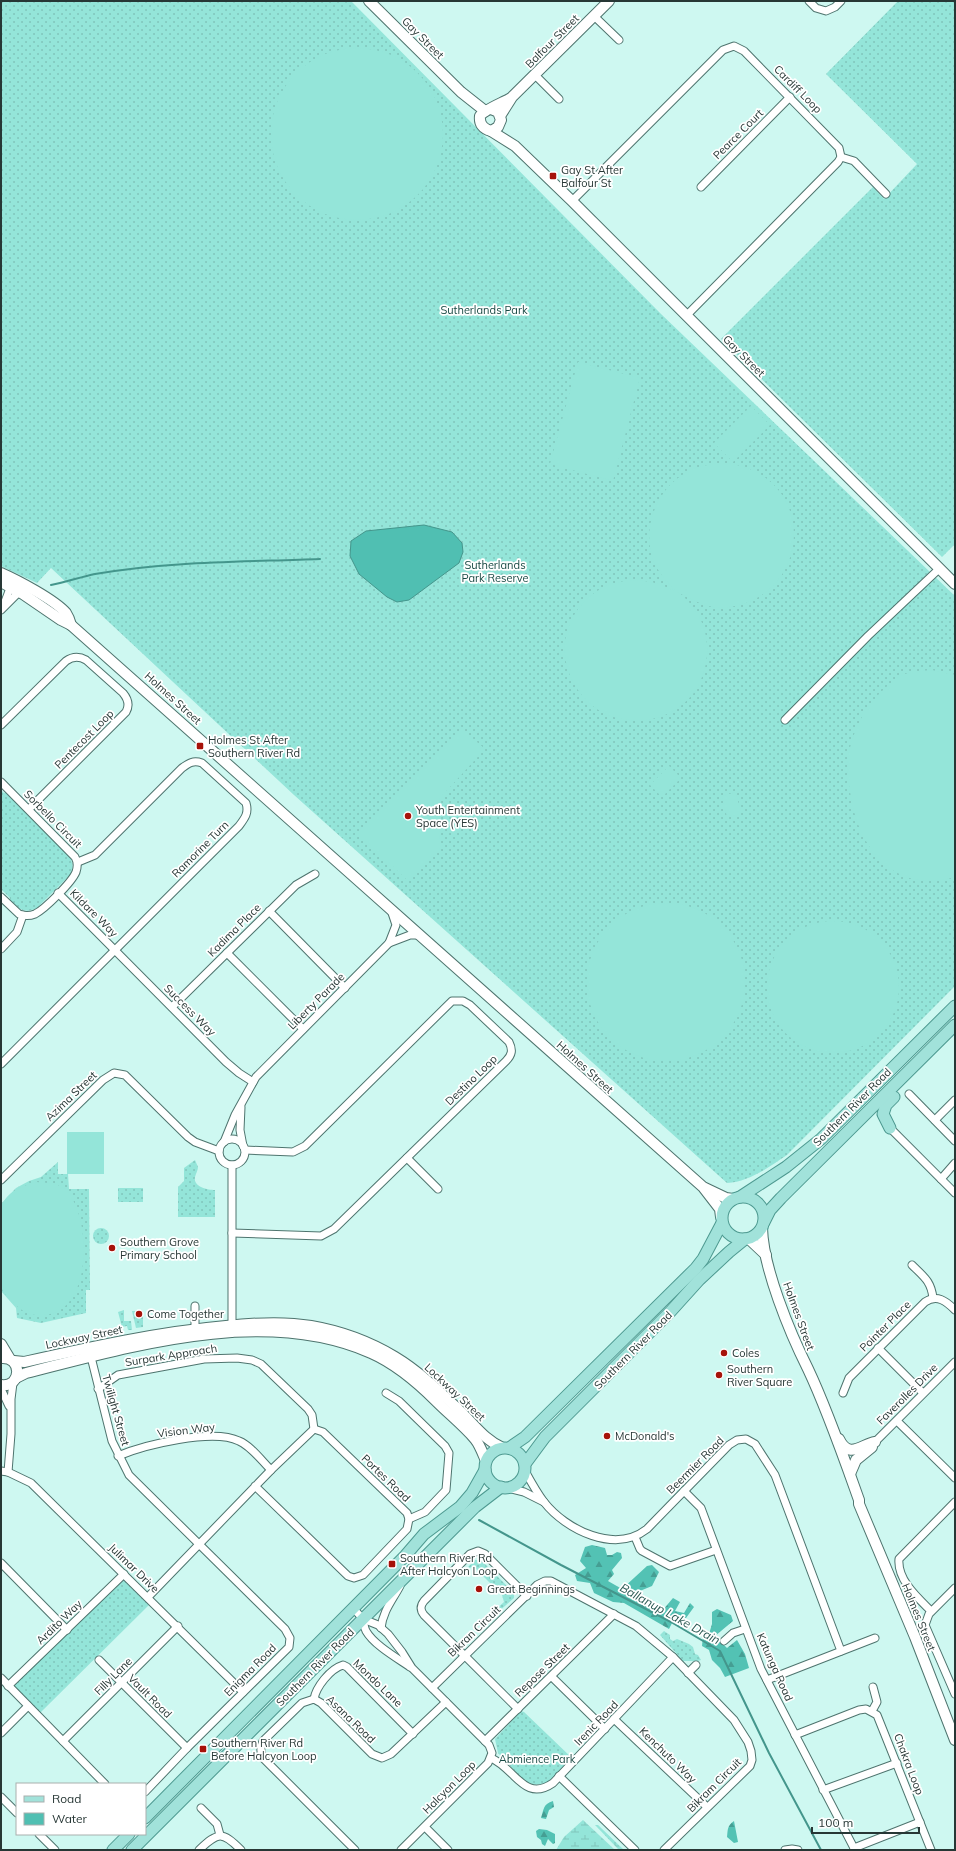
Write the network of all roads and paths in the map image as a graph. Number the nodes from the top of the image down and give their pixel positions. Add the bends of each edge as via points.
1 (369, 1) edge
2 (609, 1) edge
3 (809, 1) edge
4 (841, 1) edge
5 (594, 16) junction
6 (618, 40) dead end
7 (535, 75) junction
8 (461, 92) junction
9 (790, 97) junction
10 (559, 99) dead end
11 (494, 115) junction
12 (480, 120) junction
13 (491, 130) junction
14 (515, 146) junction
15 (841, 157) junction
16 (701, 186) dead end
17 (886, 194) dead end
18 (572, 201) junction
19 (686, 316) junction
20 (940, 568) junction
21 (1, 573) edge
22 (8, 583) edge
23 (955, 584) edge
24 (23, 589) junction
25 (2, 609) edge
26 (785, 720) dead end
27 (1, 725) edge
28 (1, 782) edge
29 (28, 809) junction
30 (78, 862) junction
31 (348, 870) junction
32 (315, 874) dead end
33 (58, 893) junction
34 (1, 898) edge
35 (390, 909) junction
36 (269, 911) junction
37 (23, 915) junction
38 (420, 935) junction
39 (389, 943) junction
40 (1, 949) edge
41 (115, 950) junction
42 (227, 953) junction
43 (453, 963) junction
44 (345, 988) junction
45 (955, 1006) edge
46 (172, 1007) junction
47 (955, 1025) edge
48 (303, 1029) junction
49 (920, 1061) junction
50 (1, 1064) edge
51 (253, 1082) junction
52 (909, 1094) dead end
53 (955, 1100) edge
54 (241, 1107) junction
55 (935, 1120) junction
56 (890, 1128) joint
57 (955, 1141) edge
58 (224, 1142) junction
59 (244, 1148) junction
60 (219, 1151) junction
61 (407, 1158) junction
62 (955, 1163) edge
63 (232, 1165) junction
64 (941, 1179) junction
65 (1, 1180) edge
66 (703, 1187) junction
67 (438, 1189) dead end
68 (955, 1193) edge
69 (736, 1198) junction
70 (721, 1220) junction
71 (763, 1225) junction
72 (232, 1233) junction
73 (747, 1239) junction
74 (766, 1254) junction
75 (912, 1265) dead end
76 (933, 1298) junction
77 (195, 1306) dead end
78 (955, 1310) edge
79 (232, 1329) junction
80 (195, 1332) junction
81 (1, 1344) edge
82 (878, 1348) junction
83 (90, 1352) junction
84 (8, 1359) edge
85 (803, 1362) junction
86 (955, 1362) edge
87 (15, 1381) junction
88 (1, 1385) edge
89 (815, 1387) junction
90 (1, 1388) edge
91 (98, 1389) junction
92 (386, 1393) dead end
93 (843, 1393) dead end
94 (923, 1393) junction
95 (10, 1410) junction
96 (896, 1421) junction
97 (314, 1429) junction
98 (875, 1442) junction
99 (506, 1448) junction
100 (118, 1456) junction
101 (485, 1466) junction
102 (525, 1467) junction
103 (271, 1470) junction
104 (4, 1471) edge
105 (850, 1474) junction
106 (955, 1478) edge
107 (255, 1486) junction
108 (504, 1488) junction
109 (684, 1490) junction
110 (544, 1502) junction
111 (955, 1502) edge
112 (859, 1504) junction
113 (409, 1519) junction
114 (635, 1537) junction
115 (198, 1543) junction
116 (716, 1550) junction
117 (1, 1563) edge
118 (124, 1574) junction
119 (404, 1579) junction
120 (955, 1588) edge
121 (527, 1596) junction
122 (148, 1597) junction
123 (353, 1608) junction
124 (931, 1611) junction
125 (614, 1614) junction
126 (363, 1619) junction
127 (178, 1626) junction
128 (381, 1628) junction
129 (745, 1629) junction
130 (67, 1630) junction
131 (875, 1638) dead end
132 (724, 1641) dead end
133 (841, 1651) junction
134 (465, 1656) junction
135 (673, 1657) junction
136 (99, 1660) dead end
137 (696, 1665) dead end
138 (412, 1668) junction
139 (688, 1673) junction
140 (552, 1677) junction
141 (1, 1678) edge
142 (767, 1680) junction
143 (121, 1683) junction
144 (8, 1686) junction
145 (873, 1687) dead end
146 (432, 1688) junction
147 (243, 1692) junction
148 (955, 1693) edge
149 (314, 1699) junction
150 (446, 1702) junction
151 (28, 1706) junction
152 (518, 1709) junction
153 (872, 1711) junction
154 (614, 1719) junction
155 (605, 1729) junction
156 (1, 1733) edge
157 (413, 1734) junction
158 (795, 1735) junction
159 (955, 1740) edge
160 (63, 1741) junction
161 (485, 1741) junction
162 (186, 1748) junction
163 (491, 1758) junction
164 (897, 1763) junction
165 (560, 1776) junction
166 (104, 1783) edge
167 (823, 1790) junction
168 (146, 1791) edge
169 (1, 1797) edge
170 (707, 1807) junction
171 (202, 1808) dead end
172 (16, 1812) edge
173 (146, 1817) edge
174 (920, 1822) junction
175 (425, 1827) junction
176 (40, 1835) edge
177 (128, 1835) edge
178 (220, 1835) junction
179 (854, 1849) edge
180 (55, 1850) edge
181 (113, 1850) edge
182 (132, 1850) edge
183 (199, 1850) edge
184 (241, 1850) edge
185 (355, 1850) edge
186 (402, 1850) edge
187 (448, 1850) edge
188 (635, 1850) edge
189 (664, 1850) edge
190 (785, 1850) edge
191 (798, 1850) edge
192 (931, 1850) edge

1 - 8 main road, Gay Street
2 - 5 main road, Balfour Street
3 - 4 street via 816,8 826,11
5 - 6 street
5 - 7 main road, Balfour Street
7 - 10 street
7 - 11 main road, Balfour Street
8 - 11 main road, Gay Street
8 - 12 main road, Gay Street
9 - 15 street, Cardiff Loop via 840,148
9 - 16 street, Pearce Court
9 - 18 street, Cardiff Loop via 744,51 734,46 723,50
11 - 12 main road via 480,116
11 - 13 main road, Balfour Street via 498,127
11 - 14 main road, Gay Street
12 - 13 main road, Gay Street via 483,128
13 - 14 main road, Gay Street
14 - 18 main road, Gay Street
15 - 17 street via 854,161
15 - 19 street via 835,167
18 - 19 main road, Gay Street
19 - 20 main road, Gay Street
20 - 23 main road, Gay Street
20 - 26 street
21 - 22 main road, Holmes Street
22 - 24 main road, Holmes Street
22 - 25 street
24 - 25 street
24 - 31 main road, Holmes Street via 71,625
27 - 29 street, Pentecost Loop via 73,657 86,660 128,700 126,712
28 - 29 street, Sorbello Circuit
29 - 30 street, Sorbello Circuit
30 - 33 street, Sorbello Circuit via 75,874
30 - 41 street, Ramorine Turn via 95,855 189,763 202,763 246,803 247,816 239,826
31 - 35 main road, Holmes Street
31 - 43 main road, Holmes Street via 388,899 438,944
32 - 36 street, Kadima Place via 296,885
33 - 37 street, Sorbello Circuit via 36,913
33 - 41 street, Kildare Way
34 - 37 street via 15,912
35 - 38 main road, Holmes Street
35 - 39 street, Liberty Parade via 396,925
36 - 42 street, Kadima Place
36 - 44 street
37 - 40 street via 18,932
38 - 39 street via 410,935
38 - 43 main road, Holmes Street
39 - 44 street, Liberty Parade
41 - 46 street, Success Way
41 - 50 street, Ramorine Turn
42 - 46 street, Kadima Place
42 - 48 street
43 - 66 main road, Holmes Street
44 - 48 street, Liberty Parade
45 - 69 main road, Southern River Road via 821,1139 786,1167
46 - 51 street, Success Way via 232,1067
47 - 49 main road, Southern River Road
48 - 51 street, Liberty Parade
49 - 56 main road via 919,1071 884,1109 884,1118
49 - 71 main road, Southern River Road via 770,1210
51 - 54 street, Liberty Parade
52 - 55 street
53 - 55 street
54 - 58 street, Liberty Parade
54 - 59 street, Liberty Parade via 240,1130
55 - 57 street
56 - 64 street
58 - 59 street via 234,1139 240,1141
58 - 60 street
59 - 61 street, Destino Loop via 293,1152 305,1146 452,1001 463,1001 509,1042 512,1053
59 - 63 street via 242,1160
60 - 63 street via 221,1159
60 - 65 street, Azima Street via 195,1142 125,1075 114,1073 103,1080
61 - 67 street
61 - 72 street, Destino Loop via 334,1229 321,1236
62 - 64 street
63 - 72 street
64 - 68 street
66 - 69 main road, Holmes Street via 726,1198
66 - 70 main road, Holmes Street via 720,1209
69 - 70 main road via 727,1204
69 - 71 main road via 750,1198 758,1203 763,1212
70 - 73 main road via 730,1236
70 - 99 main road, Southern River Road via 703,1259 692,1272 525,1437
71 - 73 main road via 758,1233
71 - 74 main road, Holmes Street
72 - 79 street
73 - 74 main road
73 - 102 main road, Southern River Road via 728,1252 699,1280 666,1317 545,1437
74 - 85 main road, Holmes Street
75 - 76 street via 928,1280
76 - 78 street via 945,1301
76 - 82 street, Pointer Place via 921,1306
77 - 80 street
79 - 80 main road, Lockway Street
79 - 99 main road, Lockway Street via 286,1323 310,1326 332,1330 384,1350 430,1382 490,1441
79 - 101 main road, Lockway Street via 305,1334 327,1338 371,1353 404,1372 421,1386 476,1440
80 - 83 main road, Lockway Street via 144,1336
81 - 84 main road
82 - 93 street, Pointer Place via 849,1378
82 - 94 street
83 - 84 main road, Lockway Street via 24,1362
83 - 87 main road, Lockway Street via 26,1373
83 - 91 street, Twilight Street
84 - 87 main road via 18,1371
85 - 89 main road, Holmes Street
85 - 112 main road, Holmes Street via 842,1469
86 - 94 street, Faverolles Drive
87 - 88 main road, Lockway Street via 9,1385
87 - 95 street
89 - 98 main road via 825,1399 845,1447 858,1449
89 - 105 main road, Holmes Street
90 - 95 street
91 - 97 street, Surpark Approach via 118,1375 204,1359 225,1357 252,1360 272,1373 308,1409 312,1415
91 - 100 street, Twilight Street
92 - 113 street via 399,1401 449,1453 446,1490 425,1512
94 - 96 street, Faverolles Drive
95 - 104 street via 11,1434
96 - 98 street, Faverolles Drive
96 - 106 street
97 - 103 street
97 - 113 street, Portes Road via 323,1432 407,1513
98 - 105 main road via 870,1450 856,1460
99 - 101 main road via 493,1452
99 - 102 main road via 518,1452
100 - 103 street, Vision Way via 165,1442 224,1436 241,1442
100 - 115 street, Twilight Street via 129,1475
101 - 108 main road via 492,1483
101 - 123 main road, Southern River Road via 472,1493 460,1507 424,1534
102 - 108 main road via 519,1482
102 - 110 street, Beermier Road
103 - 107 street
104 - 118 street, Julimar Drive via 31,1483
105 - 112 main road, Holmes Street
107 - 113 street, Portes Road via 348,1576 354,1578 363,1575 407,1529
107 - 115 street
108 - 110 street, Beermier Road via 524,1492
108 - 119 main road, Southern River Road via 475,1507
109 - 114 street, Beermier Road via 647,1529
109 - 116 street, Katunga Road via 701,1508
109 - 133 street, Beermier Road via 729,1445 737,1440 746,1439 755,1444 775,1475
110 - 114 street, Beermier Road via 559,1517 579,1530 612,1540
111 - 124 street via 900,1560 910,1590
112 - 159 main road, Holmes Street via 915,1636
114 - 116 street via 642,1551 670,1566
115 - 122 street
115 - 147 street, Enigma Road via 285,1629 290,1638 288,1648
116 - 129 street, Katunga Road
117 - 130 street
118 - 122 street, Julimar Drive
118 - 130 street, Ardito Way
119 - 126 main road, Southern River Road
119 - 128 street via 387,1607
120 - 124 street
121 - 125 street, Bikran Circuit via 541,1582 551,1580
121 - 134 street, Bikran Circuit
121 - 134 street via 485,1554 478,1551 470,1554 421,1607 421,1611
122 - 127 street, Julimar Drive
123 - 126 street, Halcyon Loop
123 - 173 main road, Southern River Road
124 - 148 street via 926,1619 926,1629
125 - 135 street, Bikran Circuit via 636,1626
125 - 140 street, Repose Street
126 - 128 street, Halcyon Loop
126 - 138 street, Halcyon Loop via 366,1630 386,1651
126 - 182 main road, Southern River Road
127 - 143 street, Filly Lane
127 - 147 street, Julimar Drive
128 - 138 street, Halcyon Loop via 398,1645
129 - 132 street
129 - 142 street, Katunga Road
130 - 144 street, Ardito Way
131 - 133 street
133 - 142 street
134 - 146 street, Bikran Circuit
134 - 152 street
135 - 139 street, Bikram Circuit
135 - 154 street, Irenic Road
136 - 143 street, Vault Road
137 - 139 street
138 - 146 street, Halcyon Loop
139 - 170 street, Bikram Circuit via 734,1720 751,1751 750,1766
140 - 152 street, Repose Street
140 - 155 street
141 - 144 street
142 - 158 street, Katunga Road
143 - 160 street, Filly Lane
143 - 162 street, Vault Road
144 - 151 street
145 - 153 street via 877,1702
146 - 150 street, Halcyon Loop
147 - 162 street, Enigma Road
149 - 157 street, Asana Road via 372,1754 382,1758 391,1754
149 - 157 street, Mondo Lane via 318,1687 343,1665
149 - 185 street, Asana Road via 302,1703 263,1741 260,1752 264,1759
150 - 157 street, Asana Road
150 - 161 street, Halcyon Loop
151 - 156 street
151 - 160 street
152 - 161 street, Repose Street
153 - 158 street via 859,1710
153 - 164 street, Chakra Loop via 880,1720
154 - 155 street, Irenic Road
154 - 170 street, Kenchuto Way
155 - 165 street, Irenic Road
158 - 167 street, Katunga Road
160 - 166 street
161 - 163 street, Halcyon Loop via 489,1744
162 - 168 street, Enigma Road
163 - 165 street, Irenic Road via 501,1763 526,1787 535,1790 545,1788
163 - 175 street, Halcyon Loop
164 - 167 street
164 - 174 street, Chakra Loop
165 - 188 street
167 - 179 street, Katunga Road
169 - 172 street
170 - 189 street, Bikram Circuit
171 - 178 street via 217,1824
174 - 179 street
174 - 192 street, Chakra Loop
175 - 186 street, Halcyon Loop
175 - 187 street
176 - 180 street
177 - 181 main road
178 - 183 street via 211,1838
178 - 184 street via 228,1838
190 - 191 street

